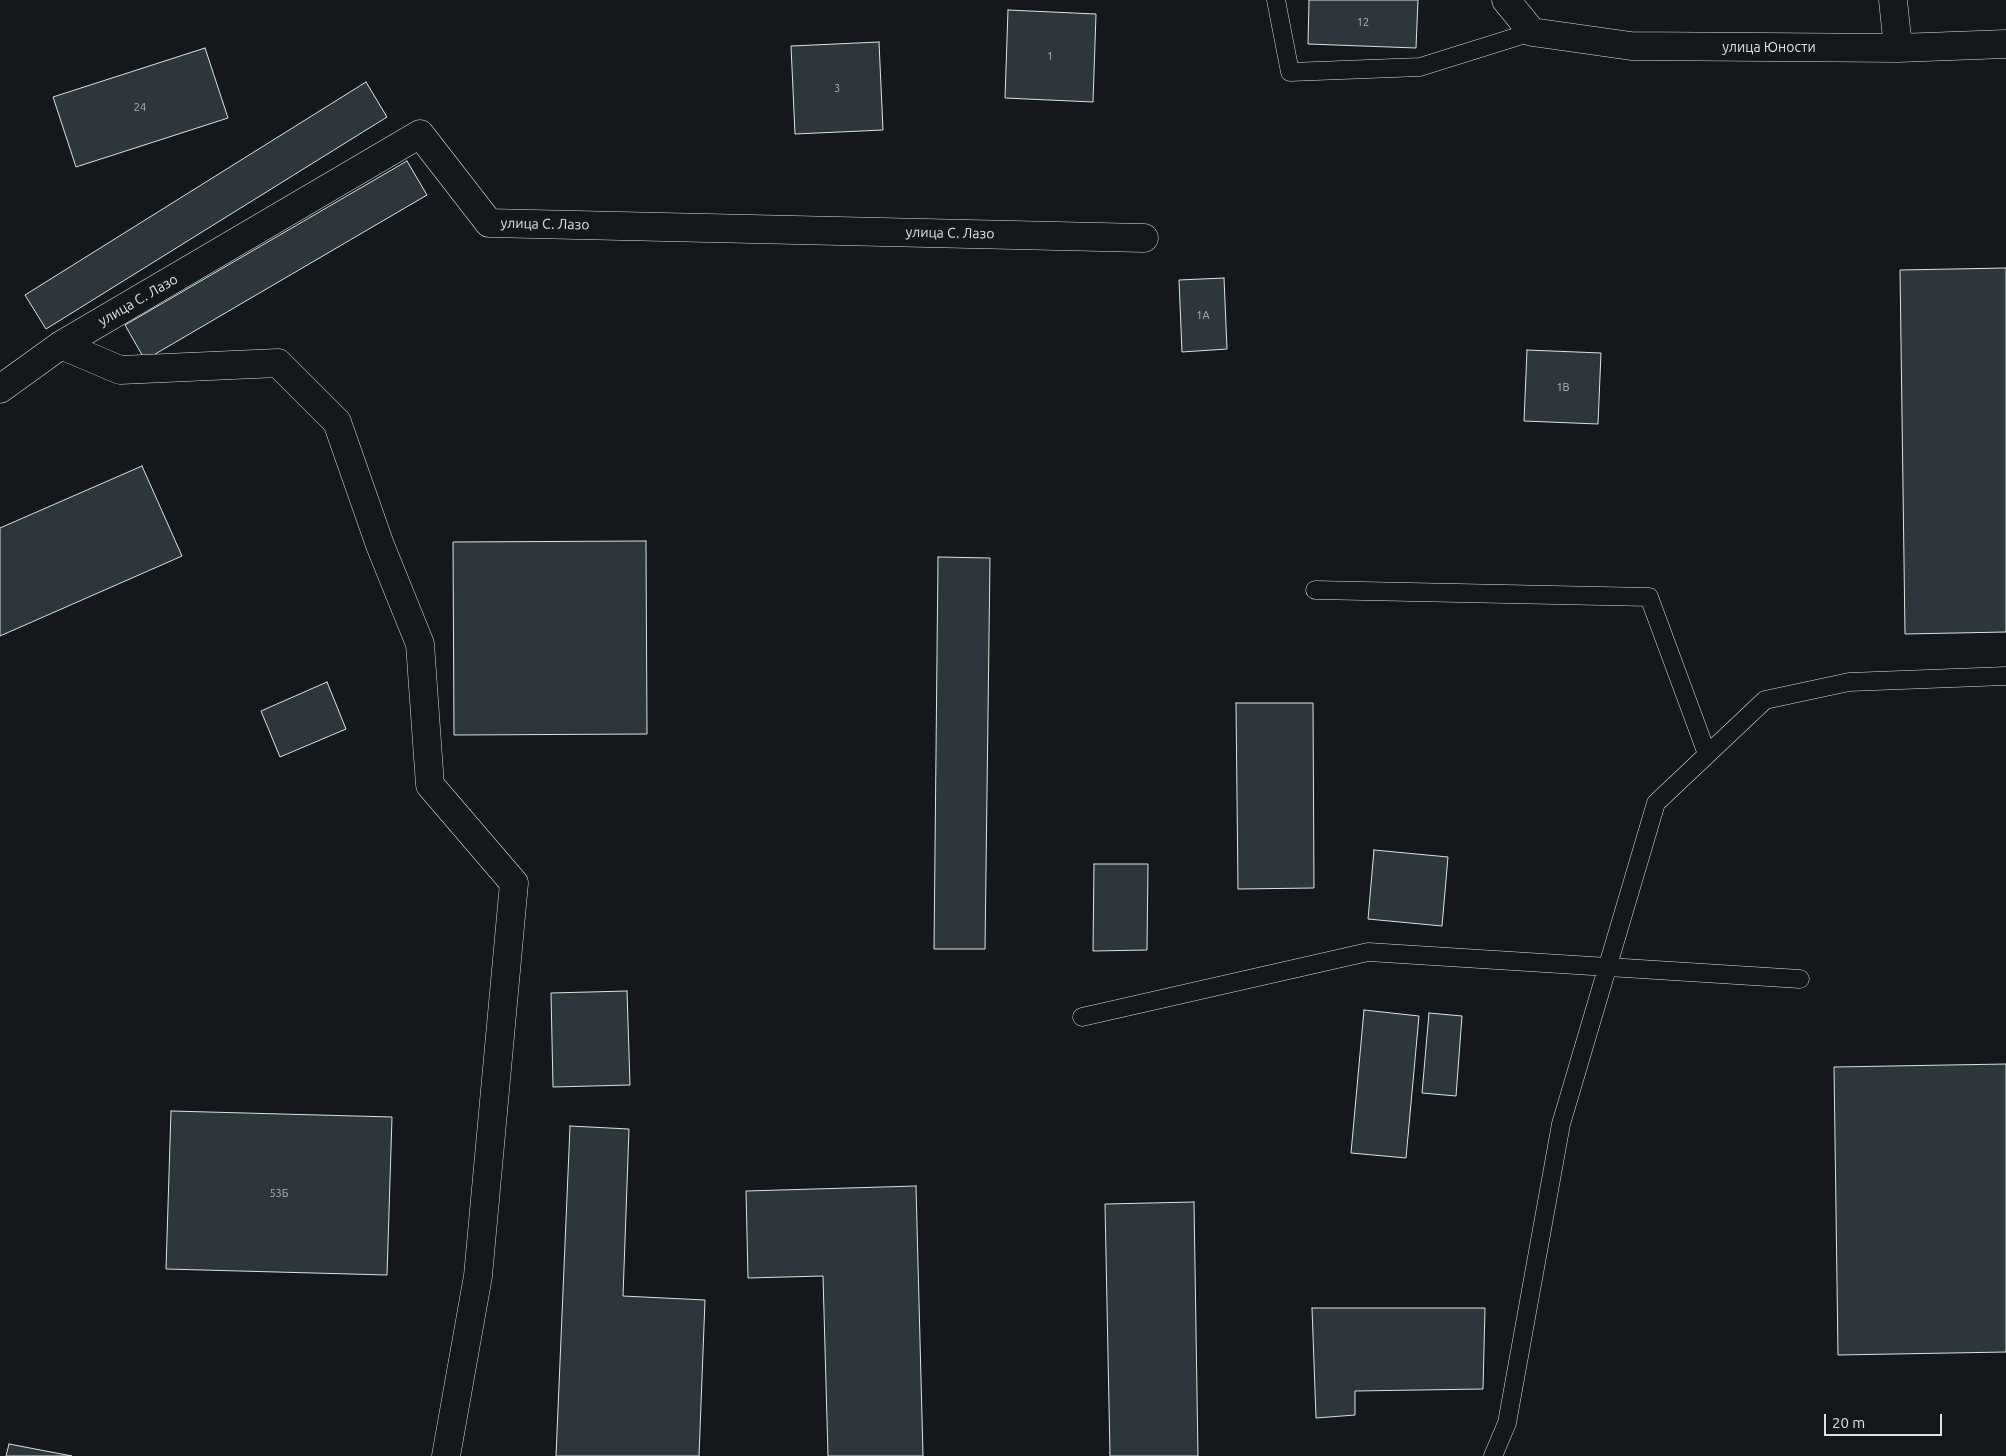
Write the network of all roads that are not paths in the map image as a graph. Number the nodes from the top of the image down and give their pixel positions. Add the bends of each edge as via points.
1 (1276, 0) edge
2 (1506, 0) edge
3 (1893, 0) edge
4 (1532, 32) junction
5 (2006, 44) edge
6 (1898, 48) junction
7 (1144, 238) dead end
8 (61, 345) junction
9 (0, 389) edge
10 (1314, 590) dead end
11 (2006, 676) edge
12 (1707, 754) junction
13 (1607, 966) junction
14 (1800, 979) dead end
15 (1082, 1017) dead end
16 (446, 1456) edge
17 (1493, 1456) edge

1 - 4 lane via 1290,72 1420,67
2 - 4 street
3 - 6 street
4 - 6 street, улица Юности via 1631,46
5 - 6 street, улица Юности
7 - 8 street, улица С. Лазо via 489,223 420,134
8 - 9 street, улица С. Лазо
8 - 16 street via 120,370 278,363 337,422 380,545 420,644 430,786 514,883 478,1276
10 - 12 lane via 1649,597
11 - 12 lane via 1849,682 1764,700
12 - 13 lane via 1656,803
13 - 14 lane
13 - 15 lane via 1368,952
13 - 17 lane via 1561,1124 1506,1423

